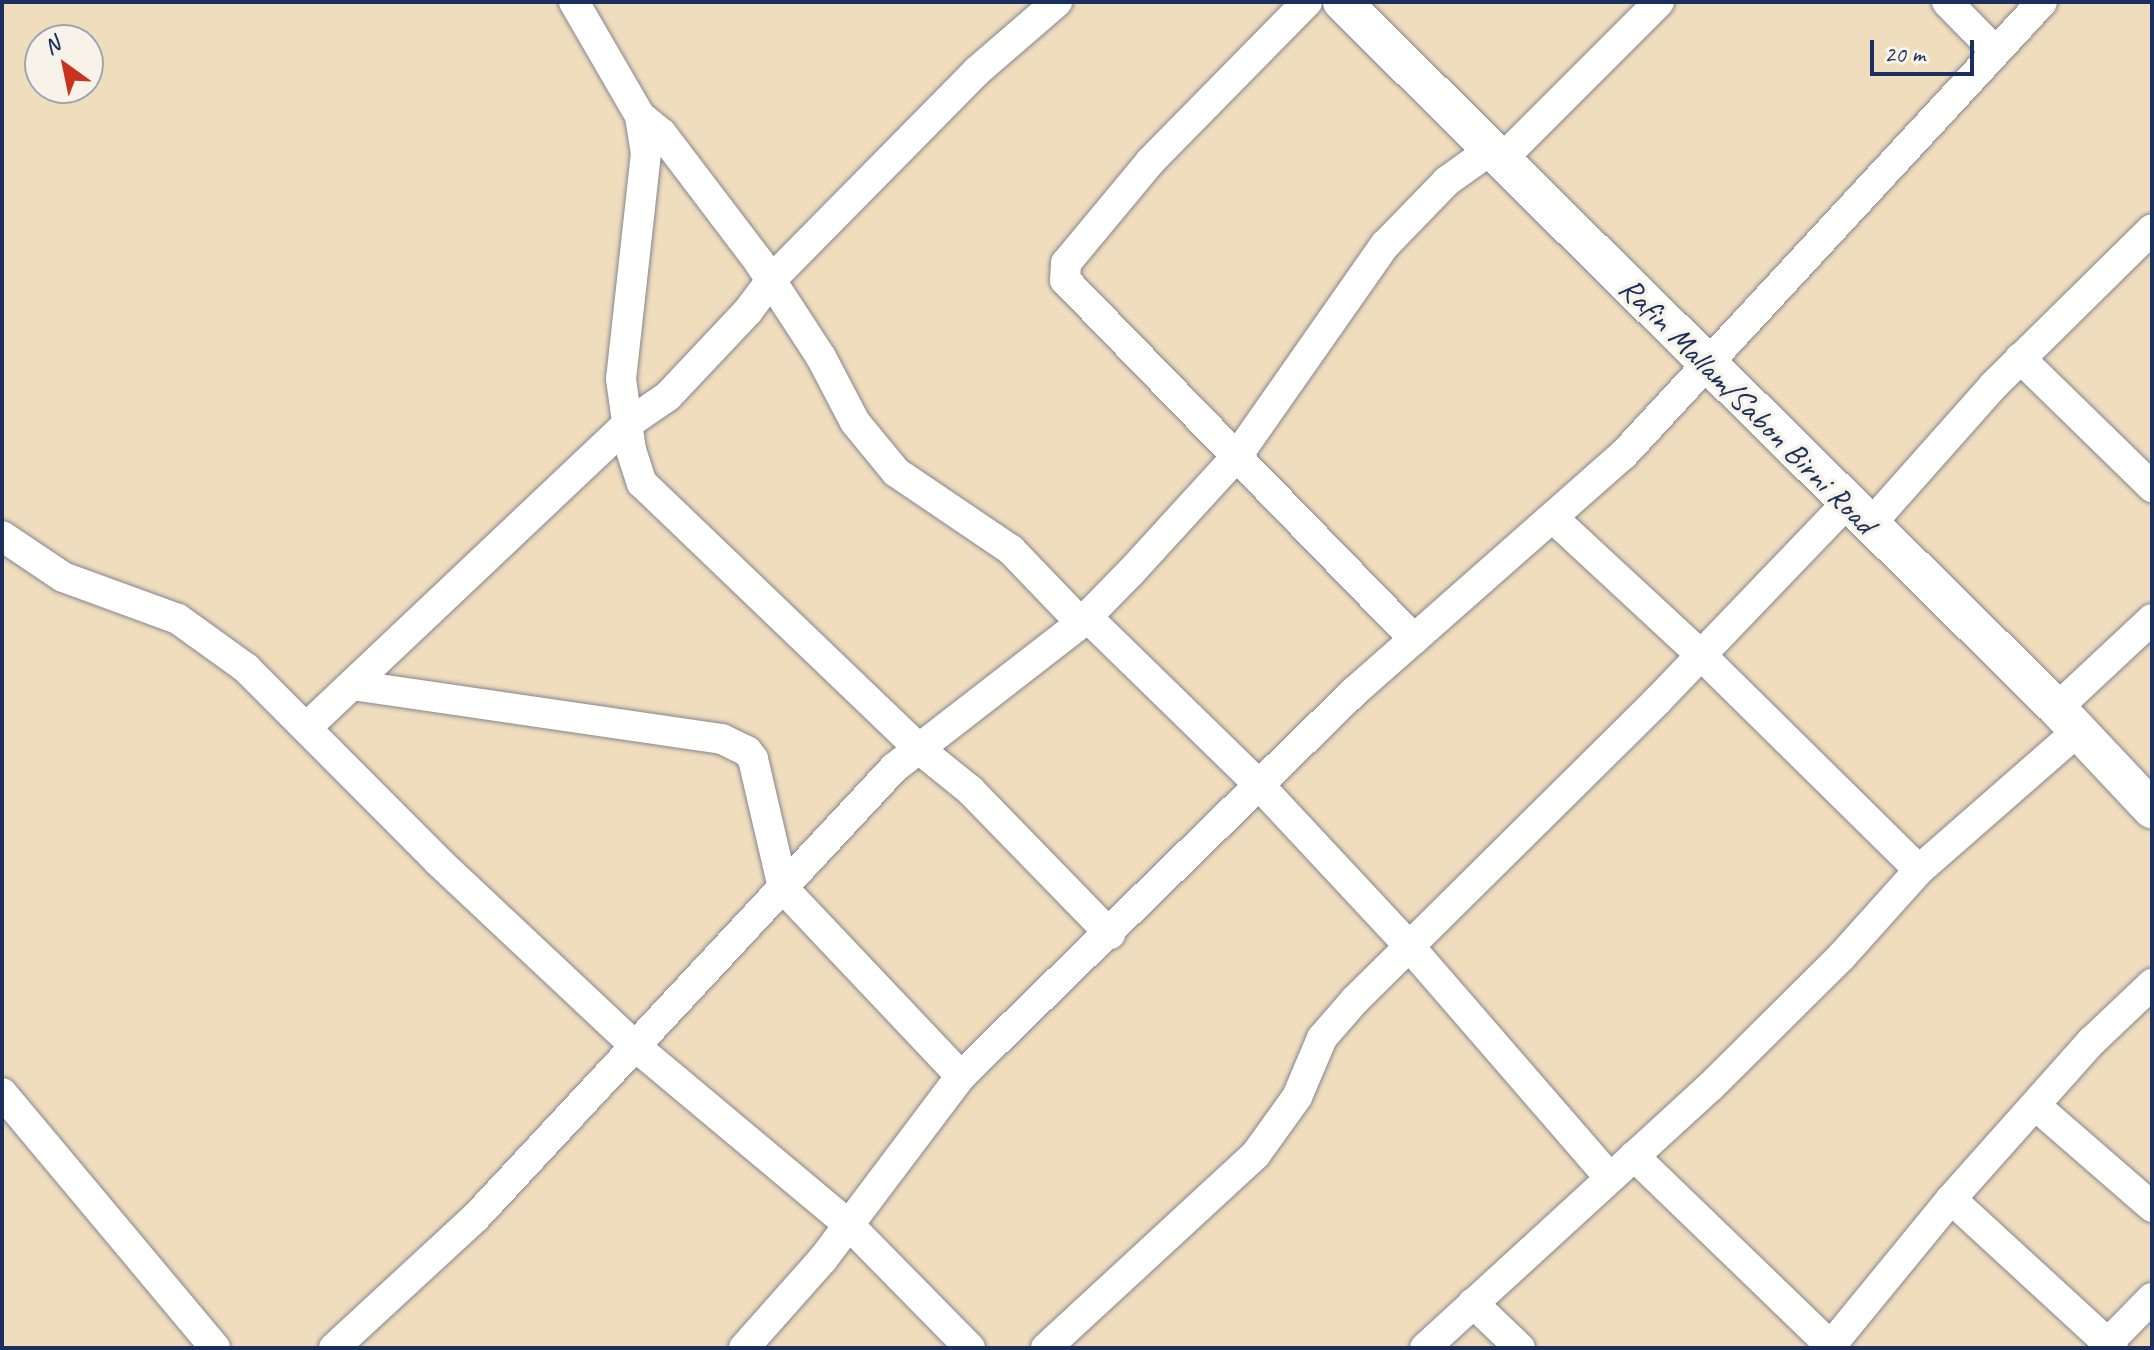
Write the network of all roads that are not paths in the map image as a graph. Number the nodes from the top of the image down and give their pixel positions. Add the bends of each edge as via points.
1 (574, 2) edge
2 (1057, 2) edge
3 (1307, 2) edge
4 (1342, 2) edge
5 (1659, 2) edge
6 (1947, 2) edge
7 (2042, 2) edge
8 (1994, 50) junction
9 (640, 116) junction
10 (1494, 156) junction
11 (2152, 229) edge
12 (771, 280) junction
13 (2020, 358) junction
14 (1707, 365) junction
15 (626, 425) junction
16 (1237, 456) junction
17 (2152, 487) edge
18 (1857, 515) junction
19 (1553, 518) junction
20 (2, 536) edge
21 (2152, 619) edge
22 (1084, 620) junction
23 (1414, 639) junction
24 (1701, 655) junction
25 (352, 685) junction
26 (2068, 719) junction
27 (306, 728) junction
28 (918, 748) junction
29 (1259, 785) junction
30 (2152, 809) edge
31 (1919, 870) junction
32 (783, 888) junction
33 (1110, 934) junction
34 (1409, 946) junction
35 (2152, 984) edge
36 (635, 1046) junction
37 (961, 1076) junction
38 (2, 1093) edge
39 (2036, 1106) junction
40 (1634, 1156) junction
41 (1610, 1178) junction
42 (1951, 1199) junction
43 (2152, 1207) edge
44 (848, 1224) junction
45 (2152, 1298) edge
46 (1473, 1303) junction
47 (2108, 1346) edge
48 (1831, 1347) edge
49 (215, 1348) edge
50 (334, 1348) edge
51 (744, 1348) edge
52 (970, 1348) edge
53 (1046, 1348) edge
54 (1425, 1348) edge
55 (1520, 1348) edge

1 - 9 street
2 - 12 street via 977,71
3 - 16 street via 1150,162 1066,263 1069,287
4 - 10 street, Rafin Mallam/Sabon Birni Road
5 - 10 street
6 - 8 street
7 - 8 street
8 - 14 street
9 - 12 street via 662,134
9 - 15 street via 646,153 621,379
10 - 14 street, Rafin Mallam/Sabon Birni Road
10 - 16 street via 1447,181 1385,245
11 - 13 street
12 - 15 street via 668,396
12 - 22 street via 855,422 896,472 1011,550
13 - 17 street
13 - 18 street
14 - 18 street, Rafin Mallam/Sabon Birni Road
14 - 19 street via 1623,455
15 - 25 street
15 - 28 street via 642,483 654,499 810,639
16 - 22 street
16 - 23 street
18 - 24 street
18 - 26 street, Rafin Mallam/Sabon Birni Road
19 - 23 street
19 - 24 street
20 - 27 street via 63,577 178,619 209,639
21 - 26 street
22 - 28 street
22 - 29 street
23 - 29 street
24 - 31 street
24 - 34 street
25 - 27 street
25 - 32 street via 722,739 753,759
26 - 30 street, Rafin Mallam/Sabon Birni Road
26 - 31 street
27 - 36 street
28 - 32 street
28 - 33 street via 970,790
29 - 33 street
29 - 34 street
31 - 40 street via 1841,957
32 - 36 street
32 - 37 street
33 - 37 street
34 - 41 street
34 - 53 street via 1322,1038 1297,1097 1256,1154
35 - 39 street
36 - 44 street
36 - 50 street via 475,1218
37 - 44 street
38 - 49 street
39 - 42 street
39 - 43 street
40 - 41 street
40 - 48 street
41 - 46 street
42 - 47 street
42 - 48 street
44 - 51 street
44 - 52 street
45 - 47 street
46 - 54 street
46 - 55 street

